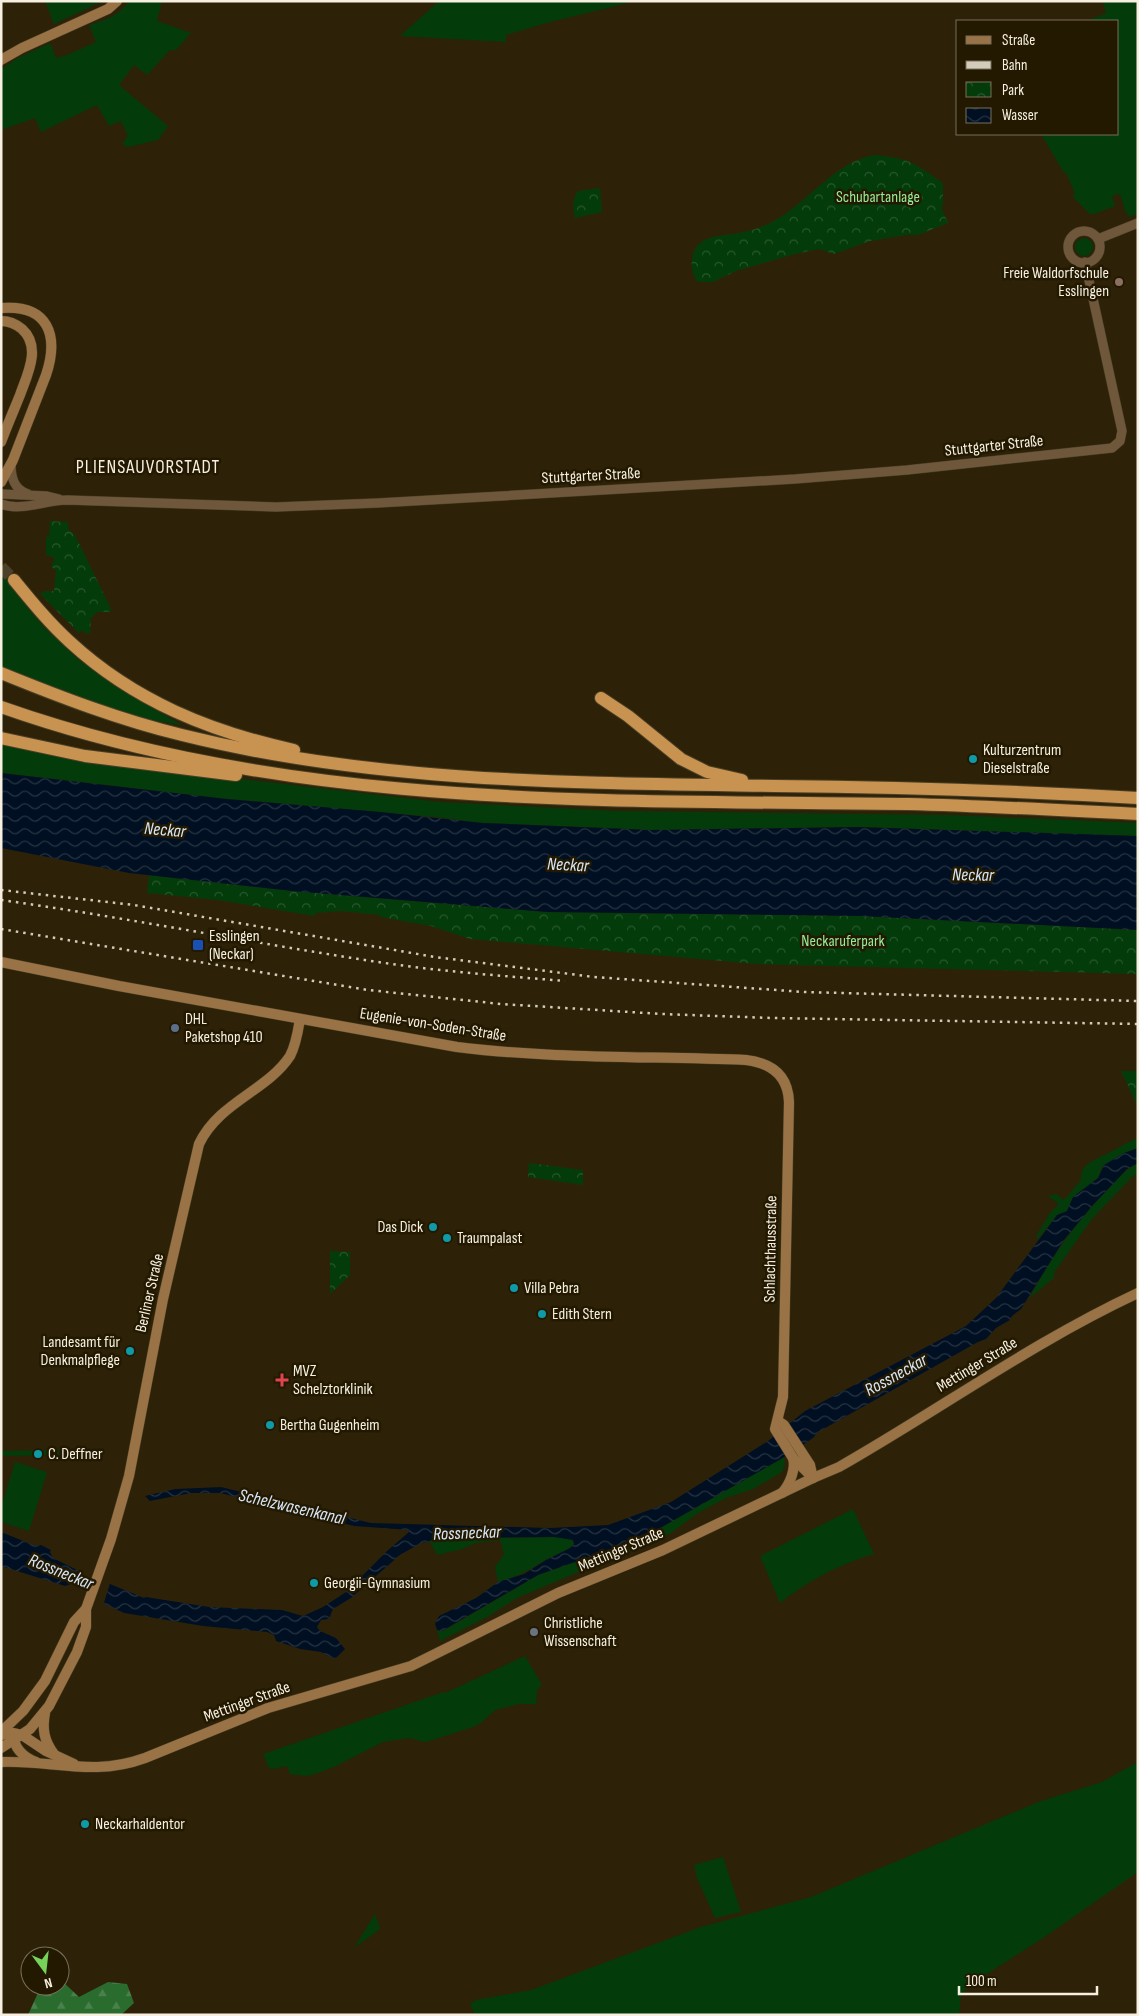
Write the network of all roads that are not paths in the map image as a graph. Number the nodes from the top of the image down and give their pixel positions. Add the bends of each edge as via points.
1 (117, 1) edge
2 (1, 60) edge
3 (1138, 223) edge
4 (1098, 239) junction
5 (1086, 262) junction
6 (1, 308) edge
7 (1, 321) edge
8 (1, 442) edge
9 (11, 464) junction
10 (1, 482) edge
11 (1, 494) edge
12 (30, 495) junction
13 (61, 500) junction
14 (1, 504) edge
15 (11, 506) junction
16 (1, 510) edge
17 (14, 580) tunnel mouth
18 (1, 673) edge
19 (601, 698) dead end
20 (1, 707) edge
21 (1, 738) edge
22 (382, 769) junction
23 (347, 782) junction
24 (772, 786) junction
25 (1138, 798) edge
26 (1138, 814) edge
27 (1, 962) edge
28 (300, 1019) junction
29 (783, 1079) joint
30 (1138, 1294) edge
31 (797, 1455) junction
32 (813, 1478) junction
33 (782, 1493) junction
34 (87, 1605) junction
35 (45, 1712) junction
36 (16, 1719) junction
37 (1, 1733) edge
38 (16, 1736) junction
39 (1, 1748) edge
40 (57, 1757) junction
41 (1, 1762) edge
42 (39, 1763) junction
43 (87, 1768) junction

1 - 2 main road via 108,9
3 - 4 street
4 - 5 street via 1097,254
4 - 5 street via 1082,231 1070,240 1068,248 1072,257
5 - 13 street, Stuttgarter Straße via 1122,432 1119,443 1109,449 888,472 387,502 276,507
6 - 9 main road via 30,312 42,320 52,343 50,361
7 - 8 main road via 14,323 26,332 32,354
9 - 10 main road
9 - 12 street via 16,486
11 - 12 street, Stuttgarter Straße
12 - 13 street, Stuttgarter Straße
13 - 15 street, Stuttgarter Straße
14 - 15 street
15 - 16 street
17 - 22 highway via 57,630 82,653 153,702 232,734
18 - 22 highway via 95,709 173,733 273,754
19 - 24 highway via 689,764 717,775
20 - 23 highway via 164,754
21 - 23 highway via 116,760 271,779
22 - 24 highway via 558,782
23 - 26 highway via 542,799 910,804
24 - 25 highway
27 - 28 main road, Eugenie-von-Soden-Straße
28 - 29 main road, Eugenie-von-Soden-Straße via 491,1051 755,1061 769,1066
28 - 34 main road, Berliner Straße via 289,1057 218,1117 199,1144 163,1299 128,1482
29 - 31 main road, Schlachthausstraße via 788,1089 789,1112 783,1397 779,1426
30 - 32 main road, Mettinger Straße via 1093,1314 839,1467
31 - 32 main road, Schlachthausstraße
31 - 33 main road via 789,1483
32 - 33 main road, Mettinger Straße
33 - 43 main road, Mettinger Straße via 663,1550 549,1597 403,1669 268,1708 135,1762
34 - 35 main road, Berliner Straße via 86,1627 77,1652
34 - 36 main road, Berliner Straße via 74,1622 45,1681
35 - 38 main road, Berliner Straße
35 - 40 main road via 45,1738
36 - 37 main road, Berliner Straße
36 - 38 main road, Berliner Straße
37 - 38 main road, Berliner Straße
38 - 39 main road, Berliner Straße
38 - 40 main road, Mettinger Straße
38 - 42 main road, Mettinger Straße via 22,1754
40 - 43 main road, Mettinger Straße
41 - 42 main road, Mettinger Straße
42 - 43 main road, Mettinger Straße

